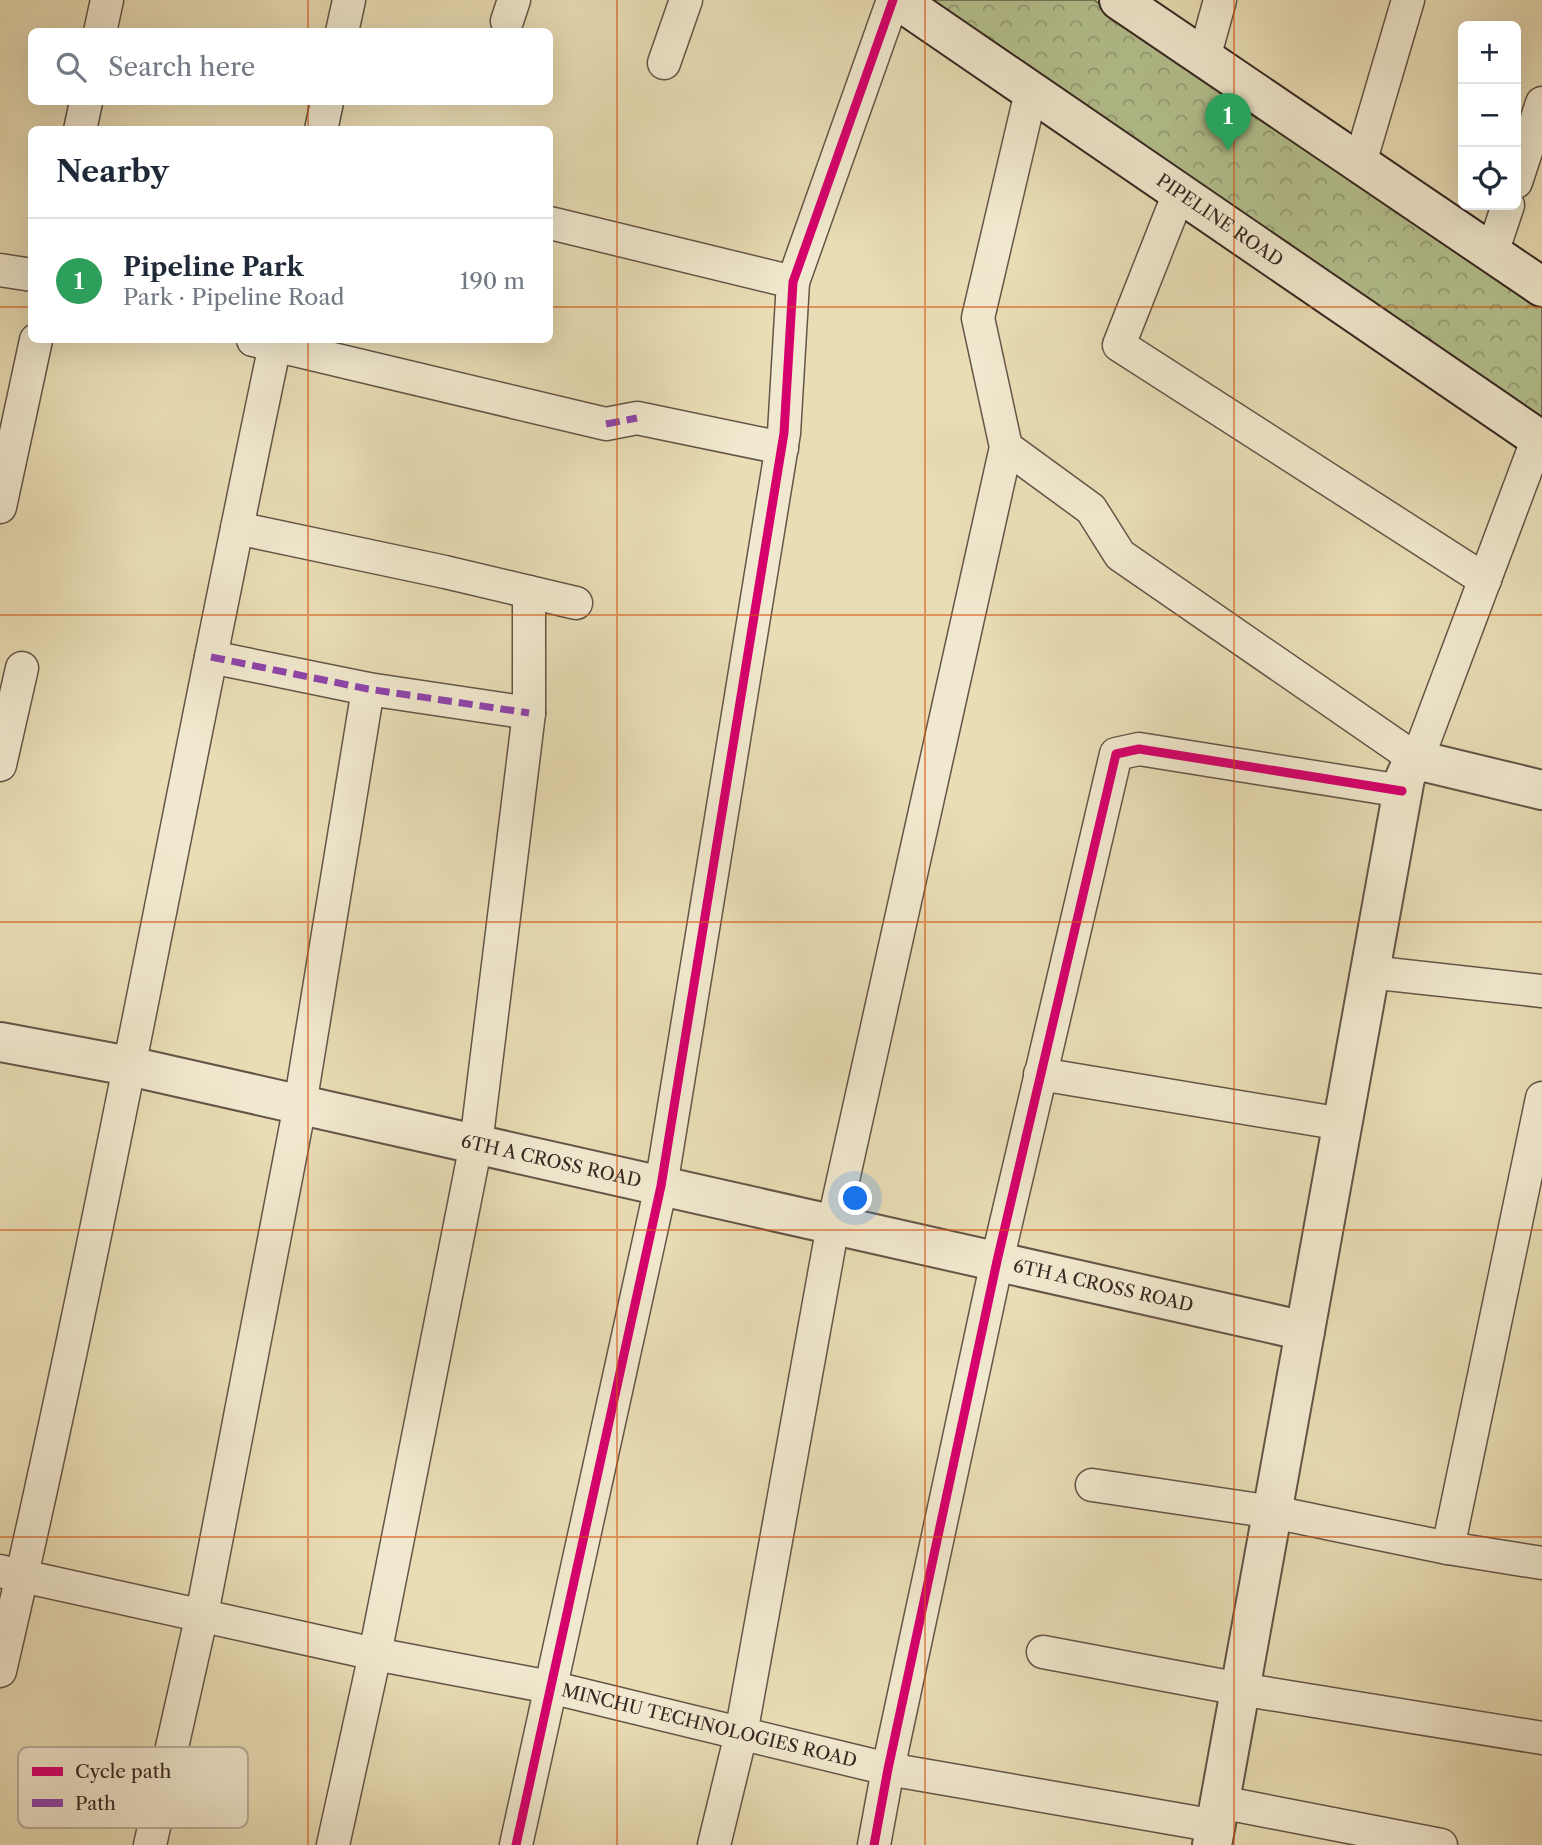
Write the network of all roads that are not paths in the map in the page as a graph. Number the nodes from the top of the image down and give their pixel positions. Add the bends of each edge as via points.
1 (107, 0) edge
2 (349, 0) edge
3 (686, 0) edge
4 (893, 0) edge
5 (898, 0) edge
6 (1119, 0) edge
7 (1220, 0) edge
8 (1408, 0) edge
9 (101, 28) edge
10 (343, 28) edge
11 (1204, 58) junction
12 (664, 63) dead end
13 (1031, 92) junction
14 (1542, 103) edge
15 (85, 105) edge
16 (326, 105) edge
17 (81, 126) edge
18 (322, 126) edge
19 (1360, 163) junction
20 (1521, 166) edge
21 (1179, 193) junction
22 (1506, 210) edge
23 (553, 224) edge
24 (1492, 253) junction
25 (0, 270) edge
26 (28, 274) edge
27 (793, 282) junction
28 (1542, 287) edge
29 (35, 343) edge
30 (268, 343) edge
31 (272, 343) edge
32 (1540, 439) edge
33 (1006, 447) junction
34 (782, 448) junction
35 (0, 507) edge
36 (237, 528) junction
37 (1485, 580) junction
38 (529, 592) junction
39 (576, 603) dead end
40 (211, 657) junction
41 (23, 668) dead end
42 (368, 689) junction
43 (529, 713) junction
44 (0, 765) edge
45 (1409, 776) junction
46 (1542, 790) edge
47 (1369, 972) junction
48 (1542, 991) edge
49 (0, 1042) edge
50 (129, 1066) junction
51 (1040, 1074) junction
52 (1542, 1098) edge
53 (300, 1105) junction
54 (1342, 1124) junction
55 (476, 1144) junction
56 (661, 1186) junction
57 (833, 1225) junction
58 (997, 1261) junction
59 (1305, 1331) junction
60 (1092, 1485) dead end
61 (1273, 1512) junction
62 (1448, 1548) junction
63 (1542, 1563) edge
64 (11, 1573) edge
65 (202, 1614) junction
66 (1044, 1652) dead end
67 (375, 1654) junction
68 (0, 1671) edge
69 (550, 1687) junction
70 (1240, 1689) junction
71 (741, 1734) junction
72 (1542, 1738) edge
73 (172, 1747) edge
74 (888, 1769) junction
75 (1216, 1824) edge
76 (333, 1845) edge
77 (516, 1845) edge
78 (714, 1845) edge
79 (874, 1845) edge
80 (1441, 1845) edge

1 - 9 street
2 - 10 street
3 - 12 street
4 - 27 street
5 - 13 street, PIPELINE ROAD
6 - 11 street
7 - 11 street
8 - 19 street
11 - 19 street
13 - 21 street, PIPELINE ROAD
13 - 33 street via 978,318
14 - 20 street
15 - 17 street
16 - 18 street
19 - 24 street
21 - 32 street, PIPELINE ROAD
21 - 37 street via 1119,345
22 - 24 street
23 - 27 street
24 - 28 street
25 - 26 street
27 - 34 street
29 - 35 street
30 - 36 street
31 - 34 street via 606,424 637,418
32 - 37 street
33 - 45 street via 1091,509 1120,555
33 - 57 street
34 - 56 street
36 - 38 street
36 - 40 street
37 - 45 street
38 - 39 street
38 - 43 street
40 - 42 street
40 - 50 street
41 - 44 street
42 - 43 street
42 - 53 street
43 - 55 street
45 - 46 street
45 - 47 street
45 - 51 street via 1139,749 1116,754
47 - 48 street
47 - 54 street
49 - 50 street, 6TH A CROSS ROAD
50 - 53 street, 6TH A CROSS ROAD
50 - 64 street
51 - 54 street
51 - 58 street
52 - 62 street
53 - 55 street, 6TH A CROSS ROAD
53 - 65 street
54 - 59 street
55 - 56 street, 6TH A CROSS ROAD
55 - 67 street
56 - 57 street, 6TH A CROSS ROAD
56 - 69 street
57 - 58 street, 6TH A CROSS ROAD
57 - 71 street
58 - 59 street, 6TH A CROSS ROAD
58 - 74 street
59 - 61 street
60 - 61 street
61 - 62 street
61 - 70 street
62 - 63 street
64 - 65 street, MINCHU TECHNOLOGIES ROAD
64 - 68 street
65 - 67 street, MINCHU TECHNOLOGIES ROAD
65 - 73 street
66 - 70 street
67 - 69 street, MINCHU TECHNOLOGIES ROAD
67 - 76 street
69 - 71 street, MINCHU TECHNOLOGIES ROAD
69 - 77 street
70 - 72 street
70 - 75 street
71 - 74 street, MINCHU TECHNOLOGIES ROAD
71 - 78 street
74 - 75 street, MINCHU TECHNOLOGIES ROAD
74 - 79 street
75 - 80 street, MINCHU TECHNOLOGIES ROAD

